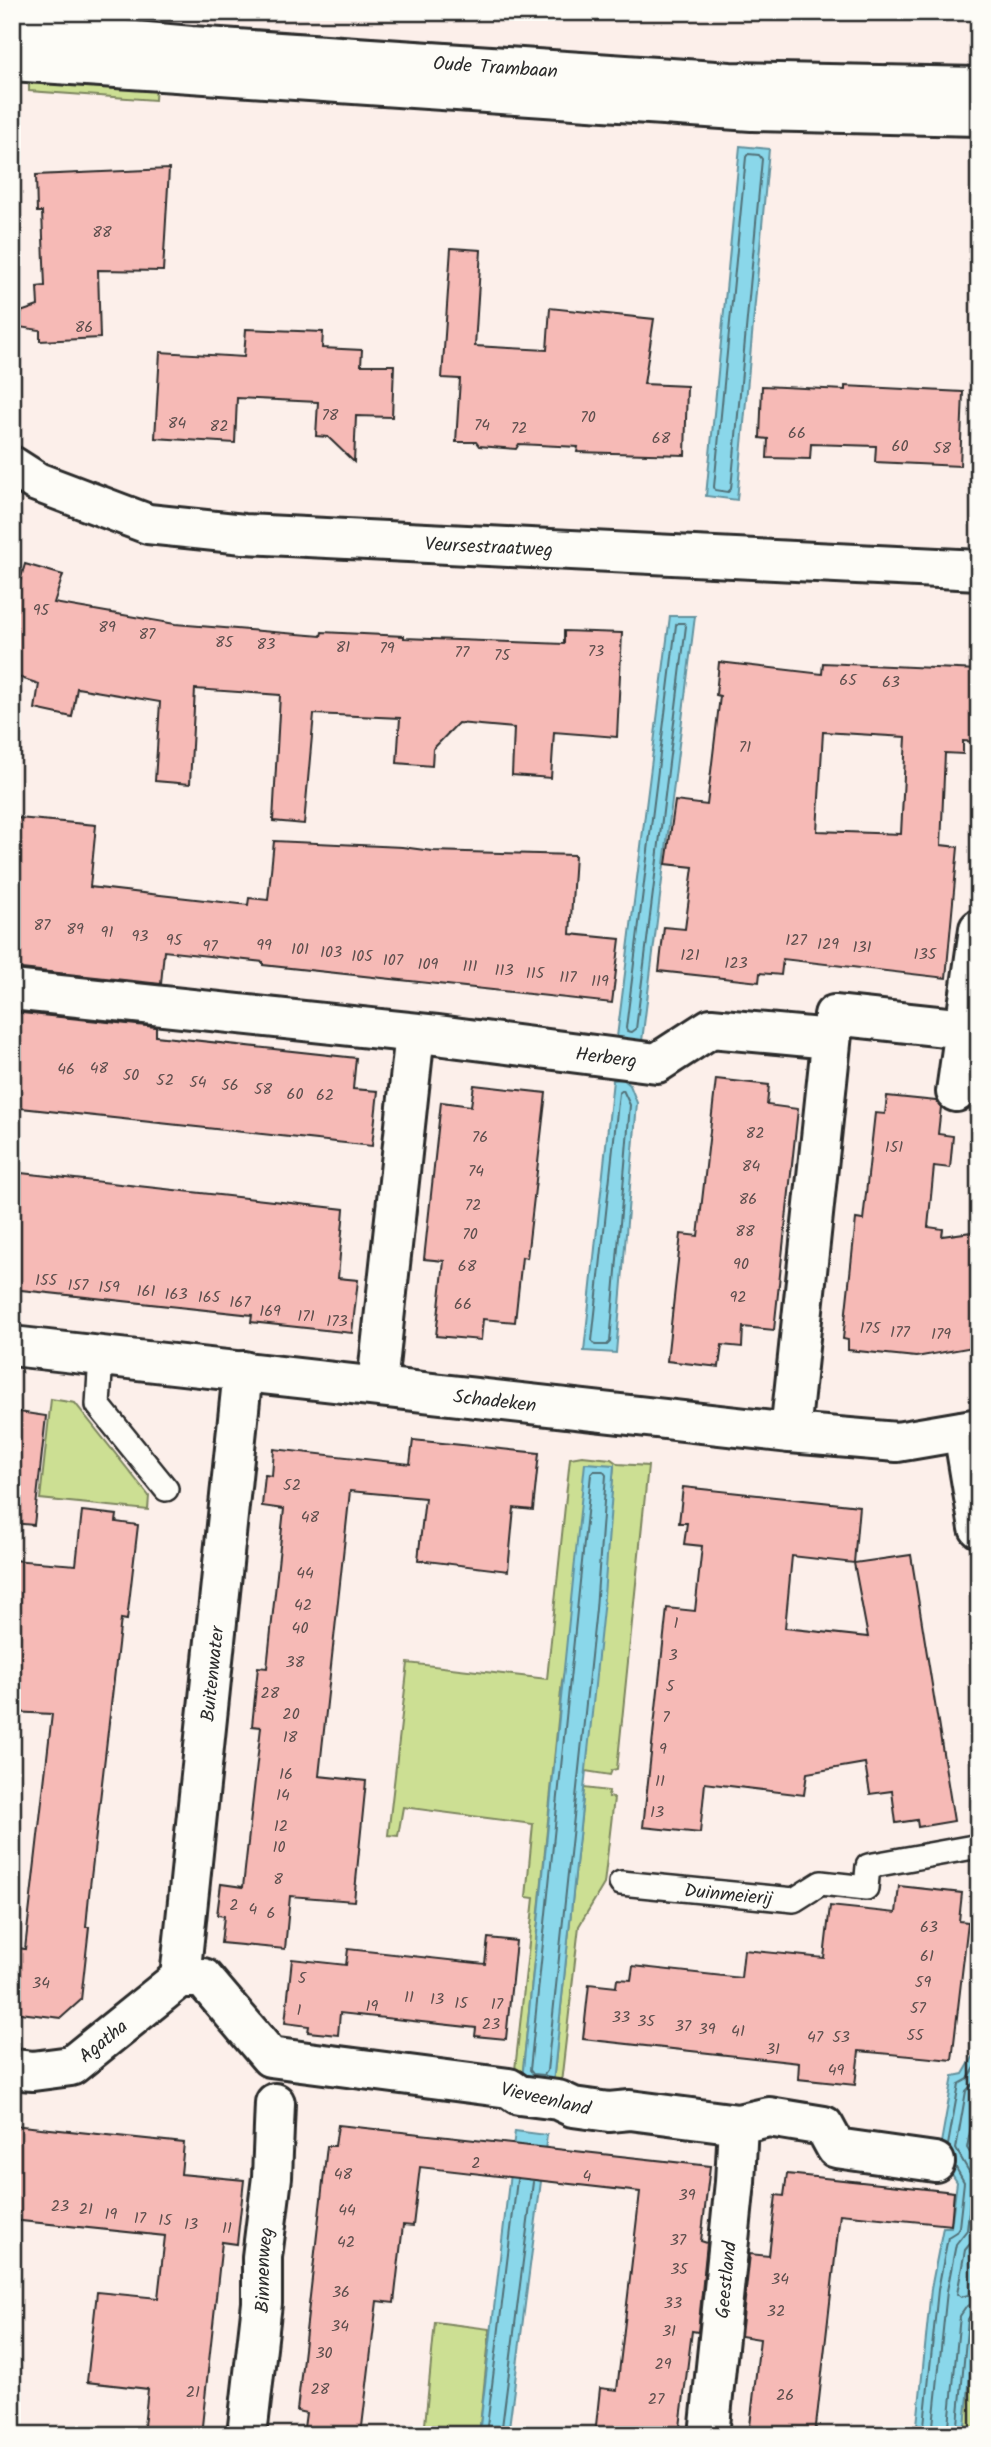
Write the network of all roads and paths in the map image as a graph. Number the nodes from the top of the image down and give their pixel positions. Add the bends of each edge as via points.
1 (12, 30) edge
2 (12, 61) edge
3 (979, 87) edge
4 (979, 116) edge
5 (12, 466) edge
6 (979, 570) edge
7 (979, 929) edge
8 (12, 990) edge
9 (965, 1029) junction
10 (415, 1033) junction
11 (831, 1039) junction
12 (956, 1092) dead end
13 (12, 1346) edge
14 (101, 1356) junction
15 (243, 1371) junction
16 (377, 1385) junction
17 (971, 1430) edge
18 (790, 1433) junction
19 (166, 1489) dead end
20 (979, 1528) edge
21 (979, 1846) edge
22 (621, 1883) dead end
23 (180, 1978) junction
24 (12, 2069) edge
25 (275, 2103) dead end
26 (738, 2123) junction
27 (935, 2162) dead end
28 (247, 2435) edge
29 (709, 2435) edge

1 - 3 street, Oude Trambaan via 730,82
2 - 4 street, Oude Trambaan via 752,111
5 - 6 street, Veursestraatweg via 37,482 148,524 244,534
7 - 9 street
8 - 10 street, Herberg
9 - 11 street via 834,1015
9 - 12 street
10 - 11 street, Herberg via 657,1063 711,1028
10 - 16 street
11 - 18 street
13 - 14 street, Schadeken
14 - 15 street, Schadeken
14 - 19 lane via 98,1405
15 - 16 street, Schadeken
15 - 23 street, Buitenwater
16 - 18 street, Schadeken
17 - 18 street, Schadeken via 897,1442
17 - 20 street
21 - 22 lane, Duinmeierij via 868,1866 866,1888 821,1883 794,1900
23 - 24 street, Agatha via 71,2066
23 - 26 street, Vieveenland via 204,1978 270,2057 509,2088 519,2095 558,2100 573,2107
25 - 28 street, Binnenweg via 262,2303
26 - 27 street, Vieveenland via 769,2117 824,2126 836,2147
26 - 29 street, Geestland

